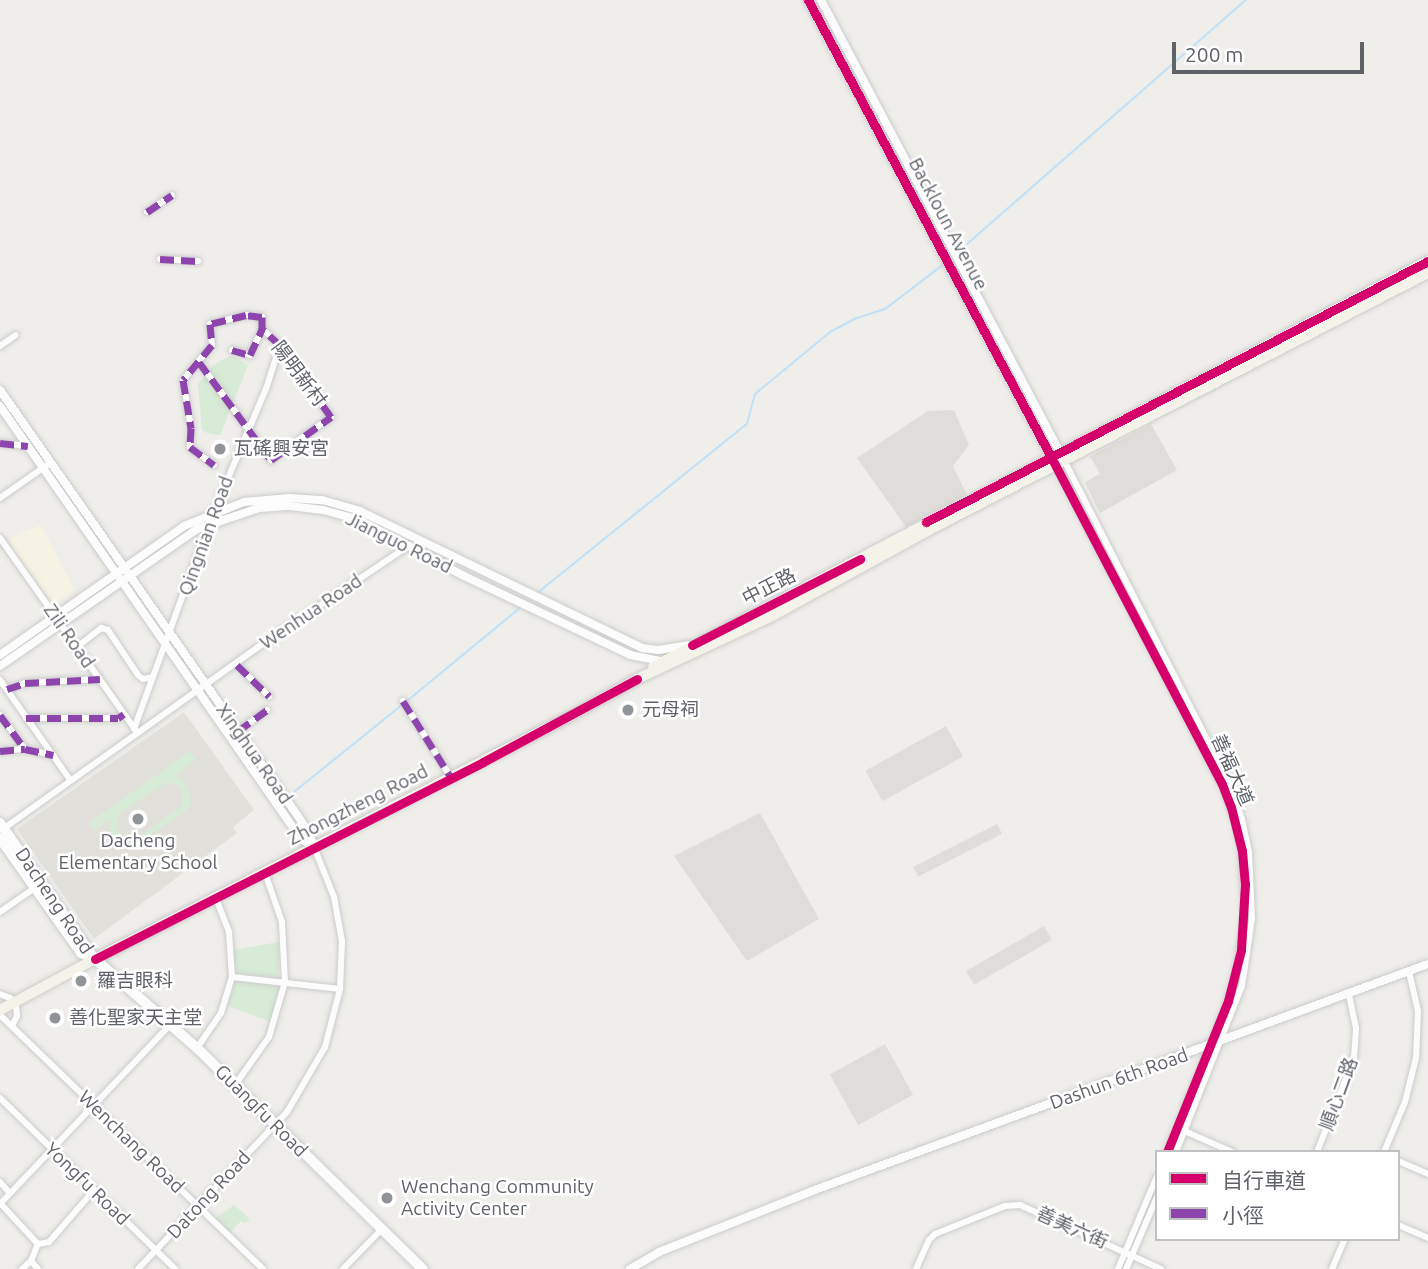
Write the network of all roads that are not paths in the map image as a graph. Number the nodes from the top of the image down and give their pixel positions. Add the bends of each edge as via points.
1 (808, 0) edge
2 (821, 0) edge
3 (172, 195) dead end
4 (147, 212) dead end
5 (160, 259) dead end
6 (198, 261) dead end
7 (1428, 261) edge
8 (1428, 273) edge
9 (262, 329) junction
10 (16, 335) dead end
11 (280, 345) junction
12 (0, 346) edge
13 (232, 350) dead end
14 (199, 362) junction
15 (0, 390) edge
16 (0, 406) edge
17 (247, 429) junction
18 (0, 443) edge
19 (28, 446) junction
20 (1057, 458) junction
21 (46, 465) junction
22 (214, 465) dead end
23 (0, 498) edge
24 (214, 512) junction
25 (209, 523) junction
26 (0, 538) edge
27 (412, 541) junction
28 (121, 574) junction
29 (58, 619) junction
30 (168, 640) junction
31 (76, 646) junction
32 (695, 649) junction
33 (0, 655) edge
34 (662, 661) junction
35 (237, 665) junction
36 (0, 666) edge
37 (153, 677) junction
38 (100, 679) junction
39 (637, 679) junction
40 (0, 680) edge
41 (7, 689) junction
42 (203, 689) junction
43 (269, 696) dead end
44 (403, 701) dead end
45 (267, 710) dead end
46 (124, 714) junction
47 (0, 715) edge
48 (26, 718) junction
49 (136, 731) junction
50 (238, 731) junction
51 (25, 750) junction
52 (0, 751) edge
53 (52, 755) junction
54 (450, 776) junction
55 (71, 781) junction
56 (1, 830) edge
57 (314, 847) junction
58 (265, 873) junction
59 (39, 885) junction
60 (216, 898) junction
61 (0, 912) edge
62 (94, 959) junction
63 (1428, 964) edge
64 (1409, 972) junction
65 (232, 977) junction
66 (285, 982) junction
67 (340, 989) junction
68 (0, 994) edge
69 (1349, 994) junction
70 (14, 1003) junction
71 (0, 1013) edge
72 (170, 1025) junction
73 (12, 1026) junction
74 (1221, 1041) junction
75 (1210, 1045) junction
76 (197, 1048) junction
77 (235, 1085) junction
78 (0, 1098) edge
79 (93, 1105) junction
80 (275, 1125) junction
81 (1177, 1128) junction
82 (1185, 1131) junction
83 (52, 1149) junction
84 (1168, 1150) edge
85 (1177, 1150) edge
86 (1228, 1150) edge
87 (1318, 1150) edge
88 (1385, 1150) edge
89 (1400, 1162) edge
90 (1428, 1174) edge
91 (1155, 1181) edge
92 (0, 1182) edge
93 (94, 1190) junction
94 (10, 1193) junction
95 (1155, 1201) edge
96 (0, 1203) edge
97 (197, 1206) junction
98 (1400, 1226) edge
99 (382, 1229) junction
100 (1428, 1238) edge
101 (1344, 1241) edge
102 (38, 1244) junction
103 (156, 1251) junction
104 (1128, 1254) junction
105 (31, 1261) junction
106 (22, 1269) edge
107 (38, 1269) edge
108 (138, 1269) edge
109 (175, 1269) edge
110 (263, 1269) edge
111 (343, 1269) edge
112 (423, 1269) edge
113 (630, 1269) edge
114 (916, 1269) edge
115 (1118, 1269) edge
116 (1126, 1269) edge
117 (1161, 1269) edge
118 (1332, 1269) edge

1 - 20 street, Backloun Avenue
2 - 20 street, Backloun Avenue
3 - 4 street
5 - 6 street
7 - 20 main road
8 - 20 main road
9 - 11 street, 陽明新村
9 - 13 street via 250,355
9 - 14 street, 陽明新村 via 262,317 246,315 210,324 212,345
10 - 12 street
11 - 17 street, Qingnian Road
11 - 17 street, 陽明新村 via 331,417 271,460
14 - 17 street, 陽明新村
14 - 22 street, 陽明新村 via 183,380 190,447
15 - 21 street, Xinghua Road
16 - 19 street, Xinghua Road
17 - 24 street, Qingnian Road
18 - 19 street
19 - 21 street, Xinghua Road
20 - 32 main road, 中正路
20 - 74 street, 善福大道 via 1228,780 1242,819 1251,869 1251,936 1237,1002
20 - 75 street, 善福大道 via 1222,783 1235,819 1244,875 1243,933 1233,984
21 - 23 street
21 - 28 street, Xinghua Road
24 - 25 street, Qingnian Road
24 - 27 street, Jianguo Road via 259,499 308,498 360,510
24 - 28 street, Jianguo Road via 171,534
25 - 27 street, Jianguo Road via 259,508 308,507 360,520
25 - 28 street, Jianguo Road
25 - 30 street, Qingnian Road
26 - 29 street, Zili Road
27 - 32 street, Jianguo Road via 642,648
27 - 34 street, Jianguo Road via 638,659
27 - 35 street, Wenhua Road
28 - 29 street, Jianguo Road
28 - 30 street, Xinghua Road
29 - 31 street, Zili Road
29 - 33 street, Jianguo Road
29 - 36 street, Jianguo Road
30 - 37 street, Qingnian Road
30 - 42 street, Xinghua Road
31 - 37 street via 101,628 108,630 138,676
31 - 38 street, Zili Road
32 - 34 main road, 中正路
32 - 39 main road, 中正路
34 - 39 main road, 中正路
35 - 42 street, Wenhua Road
35 - 43 street
37 - 49 street, Qingnian Road
38 - 41 street via 25,683
38 - 46 street, Zili Road
39 - 54 main road, Zhongzheng Road
40 - 41 street
41 - 48 street
42 - 49 street
42 - 50 street, Xinghua Road
42 - 57 street, Xinghua Road via 301,839
44 - 54 street
45 - 50 street
46 - 48 street via 118,718
46 - 49 street, Zili Road
47 - 51 street
48 - 53 street
49 - 55 street
50 - 57 street, Xinghua Road
51 - 52 street
51 - 53 street
53 - 55 street
54 - 57 main road, Zhongzheng Road
55 - 56 street
56 - 59 main road, Dacheng Road
57 - 58 main road, Zhongzheng Road
57 - 67 street, Datong Road via 339,916
58 - 60 main road, Zhongzheng Road
58 - 66 street via 282,922
59 - 61 street
59 - 62 main road, Dacheng Road
60 - 62 main road, Zhongzheng Road
60 - 65 street via 229,932
62 - 70 main road, Zhongzheng Road
62 - 72 main road, Guangfu Road
63 - 64 street, Dashun 6th Road
64 - 69 street, Dashun 6th Road
64 - 88 street via 1418,1011 1416,1058 1405,1102
65 - 66 street
65 - 76 street via 226,1002
66 - 67 street
66 - 77 street via 269,1037
67 - 80 street, Datong Road via 319,1060
68 - 70 street
69 - 74 street, Dashun 6th Road
69 - 87 street, 順心二路 via 1356,1028 1354,1058
70 - 71 main road, Zhongzheng Road
70 - 73 street via 17,1016
71 - 73 street, Wenchang Road
72 - 76 main road, Guangfu Road
72 - 79 street
73 - 79 street, Wenchang Road
74 - 75 street, Dashun 6th Road
74 - 82 street, 善福大道
75 - 81 street, 善福大道
75 - 113 street, Dashun 6th Road via 659,1252
76 - 77 main road, Guangfu Road
77 - 80 main road, Guangfu Road
78 - 83 street, Yongfu Road
79 - 83 street
79 - 97 street, Wenchang Road
80 - 97 street, Datong Road
80 - 99 main road, Guangfu Road
81 - 82 street
81 - 84 street, 善福大道
82 - 85 street, 善福大道
82 - 86 street
83 - 93 street, Yongfu Road
83 - 94 street
89 - 90 street
91 - 104 street
92 - 94 street
93 - 102 street via 49,1242
93 - 103 street, Yongfu Road
94 - 96 street
95 - 104 street
96 - 102 street
97 - 103 street, Datong Road
97 - 110 street, Wenchang Road
98 - 100 street
99 - 111 street
99 - 112 main road, Guangfu Road
101 - 118 street
102 - 105 street
103 - 108 street, Datong Road
103 - 109 street, Yongfu Road
104 - 114 street, 善美六街 via 1020,1205 942,1230 929,1240
104 - 115 street
104 - 116 street
104 - 117 street, 善美六街
105 - 106 street
105 - 107 street

